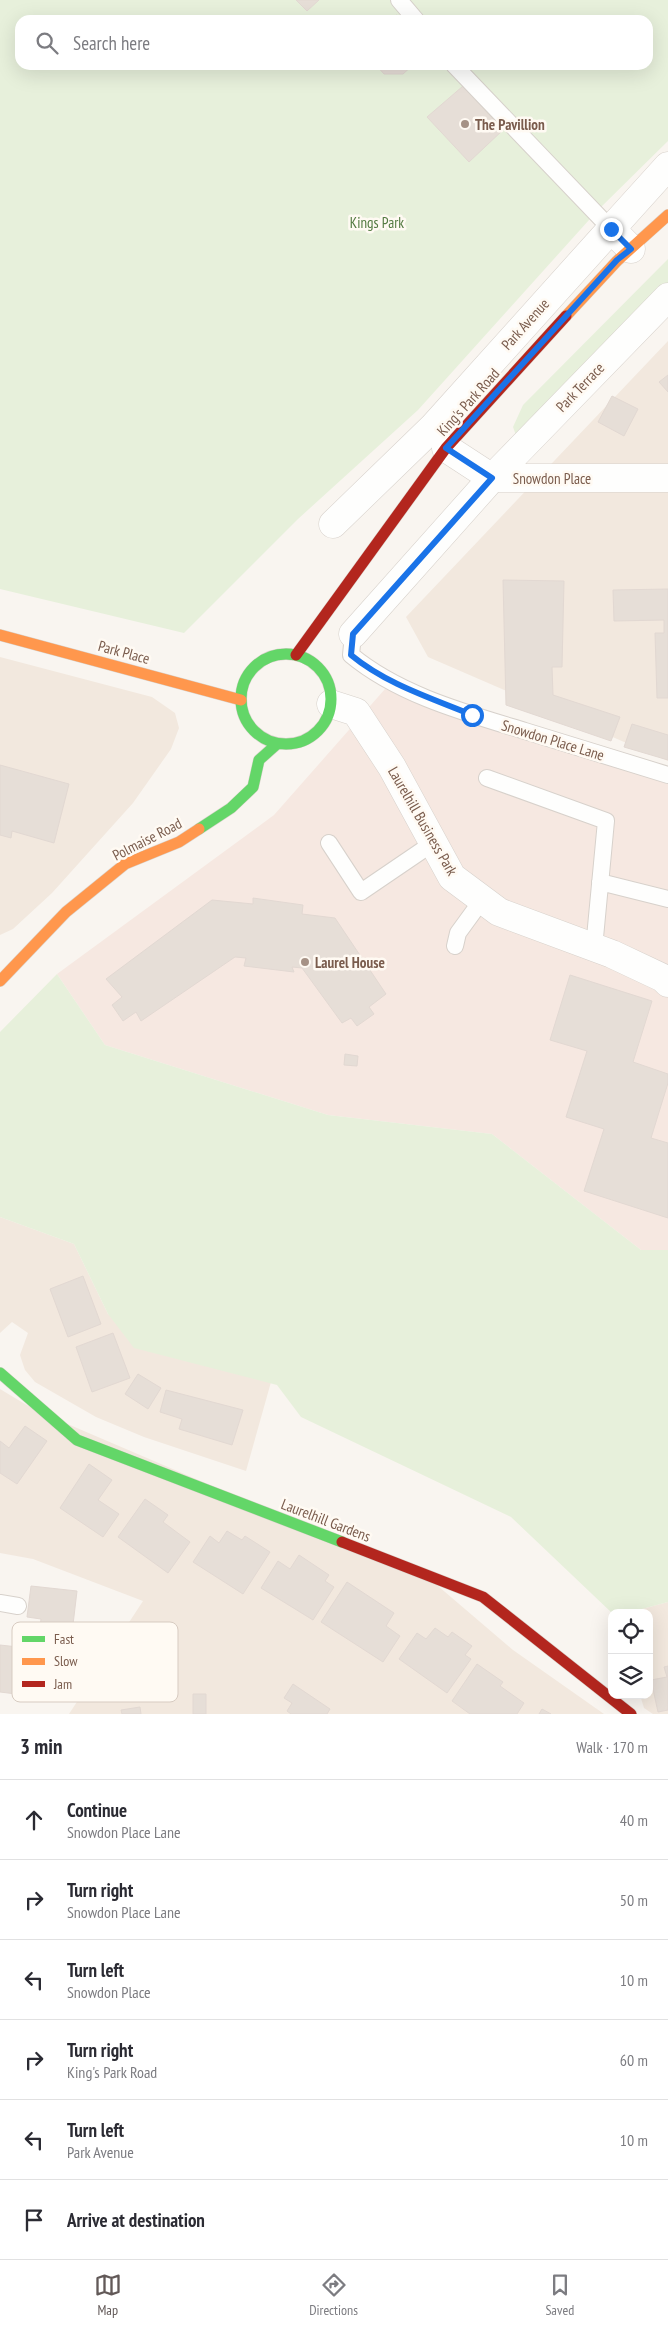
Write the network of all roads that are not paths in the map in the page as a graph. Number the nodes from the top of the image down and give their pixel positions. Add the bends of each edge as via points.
1 (399, 0) edge
2 (412, 15) edge
3 (459, 70) edge
4 (668, 166) edge
5 (668, 215) edge
6 (611, 229) junction
7 (631, 249) junction
8 (668, 297) edge
9 (446, 448) junction
10 (492, 478) junction
11 (668, 478) edge
12 (333, 524) dead end
13 (353, 634) joint
14 (0, 635) edge
15 (296, 655) junction
16 (240, 700) junction
17 (331, 704) junction
18 (277, 744) junction
19 (668, 775) edge
20 (487, 778) dead end
21 (329, 843) dead end
22 (434, 843) junction
23 (600, 882) junction
24 (668, 898) edge
25 (482, 900) junction
26 (455, 946) dead end
27 (594, 948) junction
28 (1, 978) edge
29 (668, 983) edge
30 (0, 1373) edge
31 (0, 1603) edge
32 (18, 1606) dead end
33 (631, 1714) edge

1 - 2 lane
3 - 6 lane
4 - 6 street, Park Avenue
5 - 7 street, King's Park Road
6 - 7 street
6 - 12 street, Park Avenue via 433,427
7 - 9 street, King's Park Road via 617,260
8 - 10 street, Park Terrace
9 - 10 street, Snowdon Place
9 - 15 street, King's Park Road
10 - 11 street, Snowdon Place
10 - 13 street, Snowdon Place Lane
13 - 19 lane, Snowdon Place Lane via 351,655 368,669 415,692 472,715
14 - 16 street, Park Place
15 - 16 street via 276,655 255,666 242,686
15 - 17 street via 316,665 326,678
16 - 18 street via 252,729
17 - 18 street via 316,733 293,744
17 - 22 street, Laurelhill Business Park via 356,712 392,767
18 - 28 street, Polmaise Road via 260,760 253,787 231,808 178,842 126,864 66,912
20 - 23 lane via 606,821
21 - 22 lane via 361,892
22 - 25 street, Laurelhill Business Park via 452,877
23 - 24 lane
23 - 27 lane
25 - 26 lane via 458,933
25 - 27 street, Laurelhill Business Park via 499,912
27 - 29 street, Laurelhill Business Park
30 - 33 street, Laurelhill Gardens via 77,1440 483,1597
31 - 32 lane

